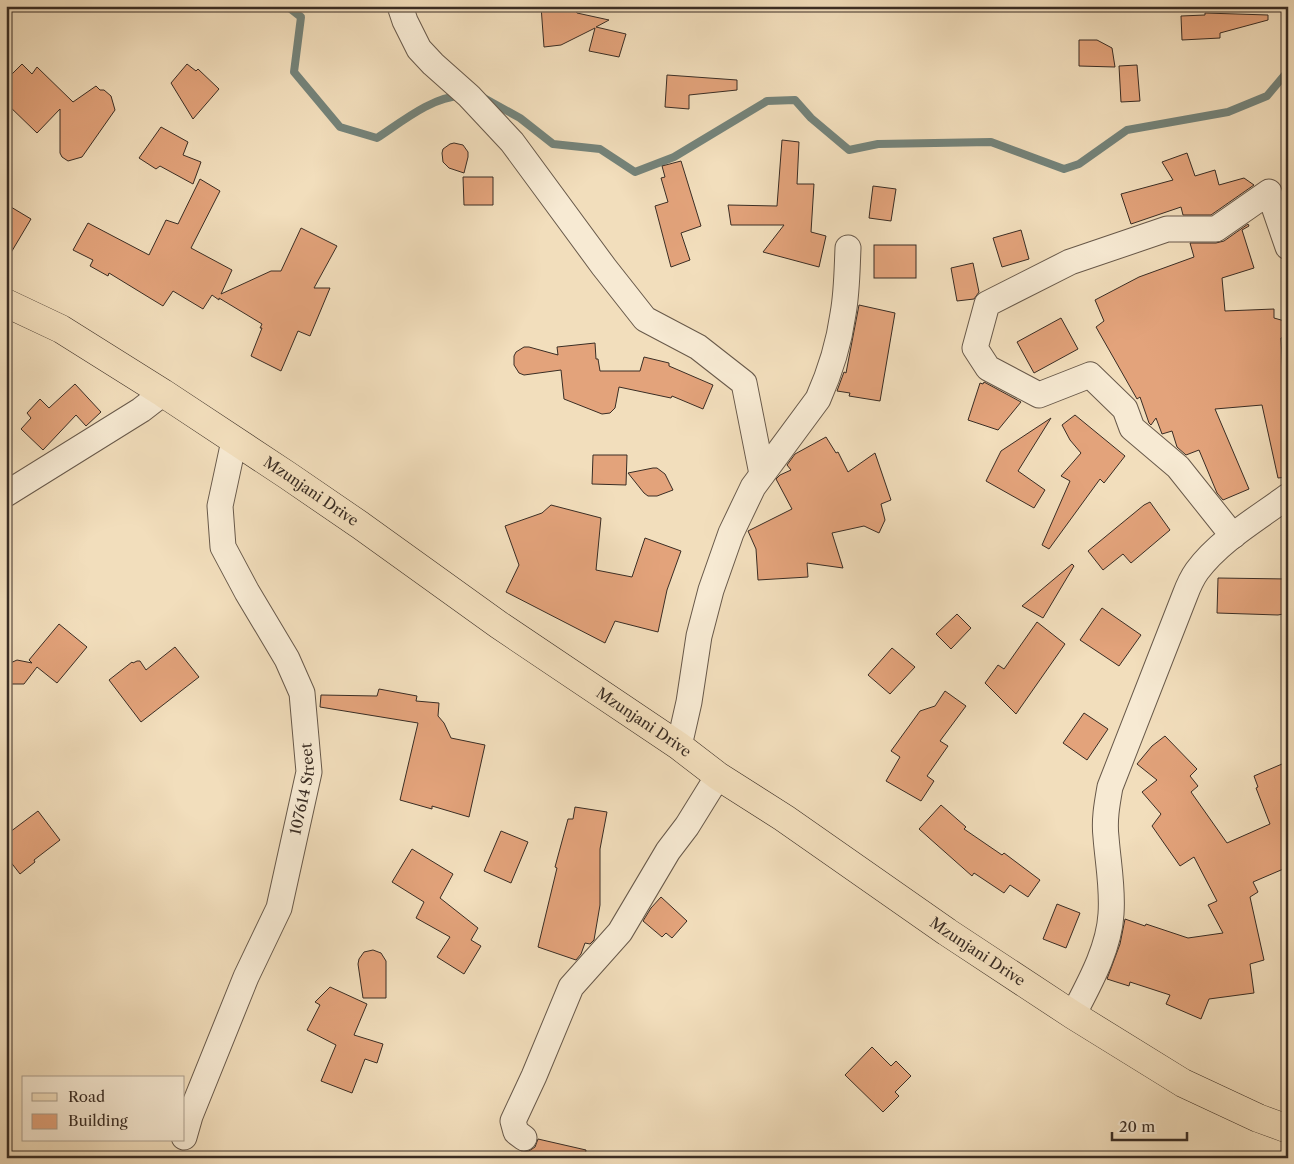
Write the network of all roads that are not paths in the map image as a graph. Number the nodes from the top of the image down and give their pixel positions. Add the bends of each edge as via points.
1 (400, 6) edge
2 (1288, 247) edge
3 (848, 248) dead end
4 (6, 303) edge
5 (163, 393) junction
6 (234, 441) junction
7 (762, 474) junction
8 (6, 494) edge
9 (1288, 496) edge
10 (1233, 536) junction
11 (679, 746) junction
12 (718, 776) junction
13 (1073, 1014) junction
14 (1288, 1129) edge
15 (185, 1132) edge
16 (524, 1138) dead end
17 (182, 1142) edge
18 (177, 1158) edge

1 - 7 street via 419,49 512,142 645,319 698,347 744,383
2 - 10 street via 1269,192 1216,229 1167,229 1070,262 987,304 974,348 988,368 1039,395 1090,375 1125,409 1132,428 1178,467
3 - 7 street via 843,314 835,354 825,382 818,398
4 - 5 main road, Mzunjani Drive via 61,329
5 - 6 main road, Mzunjani Drive
5 - 8 street
6 - 11 main road, Mzunjani Drive via 360,525 499,626
6 - 15 street, 107614 Street via 220,506 223,548 287,659 302,693 309,772 279,908 246,977
7 - 11 street via 731,533 710,590
9 - 10 street
10 - 13 street via 1196,572 1184,595 1110,787 1105,812 1112,893 1109,931
11 - 12 main road, Mzunjani Drive
12 - 13 main road, Mzunjani Drive
12 - 16 street via 620,932 571,987 513,1120 516,1132
13 - 14 main road, Mzunjani Drive via 1183,1083
17 - 18 street, 107614 Street

